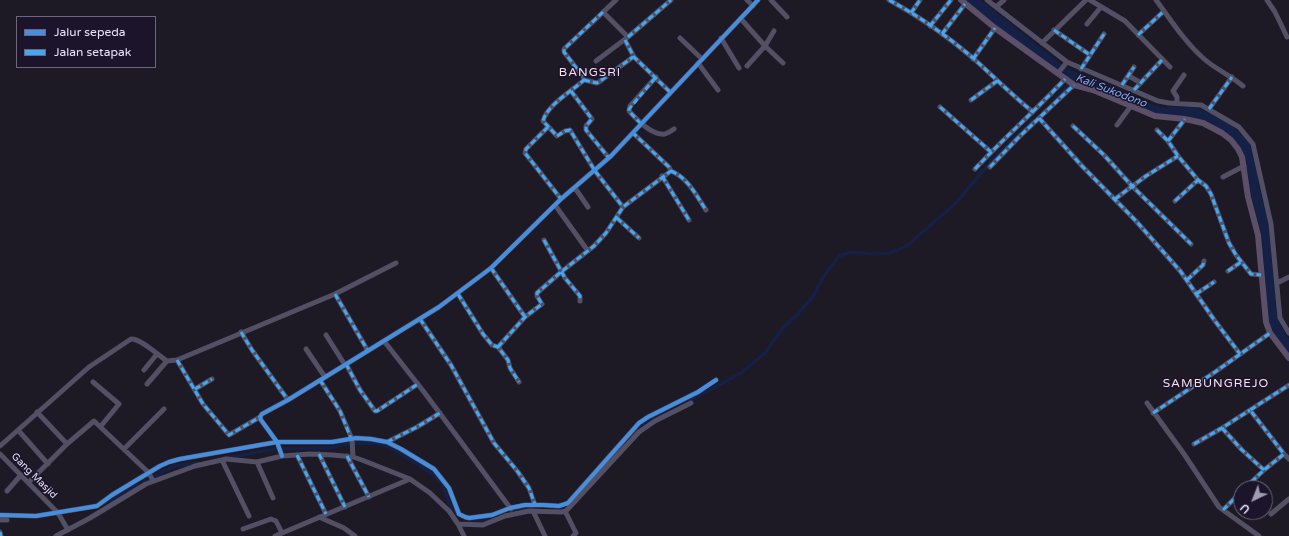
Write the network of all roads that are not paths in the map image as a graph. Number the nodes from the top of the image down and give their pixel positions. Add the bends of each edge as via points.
1 (616, 0) edge
2 (671, 0) edge
3 (747, 0) edge
4 (758, 0) edge
5 (771, 0) edge
6 (889, 0) edge
7 (920, 0) edge
8 (951, 0) edge
9 (987, 0) edge
10 (1004, 0) edge
11 (1086, 0) edge
12 (1090, 0) edge
13 (1156, 0) edge
14 (1267, 0) edge
15 (963, 2) edge
16 (753, 6) junction
17 (996, 7) junction
18 (1102, 8) junction
19 (1164, 11) junction
20 (603, 12) junction
21 (911, 13) junction
22 (787, 17) dead end
23 (740, 19) junction
24 (1087, 24) dead end
25 (930, 26) junction
26 (995, 28) junction
27 (1054, 30) junction
28 (774, 31) dead end
29 (942, 34) junction
30 (1104, 34) dead end
31 (1138, 35) junction
32 (1287, 37) dead end
33 (680, 38) dead end
34 (722, 38) junction
35 (626, 39) junction
36 (1042, 43) junction
37 (765, 46) junction
38 (1090, 55) junction
39 (634, 56) junction
40 (973, 58) junction
41 (1162, 60) junction
42 (700, 61) junction
43 (596, 62) dead end
44 (783, 63) dead end
45 (1066, 64) junction
46 (747, 66) dead end
47 (1134, 66) dead end
48 (1170, 67) dead end
49 (739, 68) dead end
50 (1081, 69) junction
51 (1059, 72) junction
52 (1184, 75) dead end
53 (1129, 76) junction
54 (656, 77) junction
55 (1232, 77) junction
56 (584, 80) junction
57 (997, 81) junction
58 (1069, 82) junction
59 (1141, 83) junction
60 (1122, 85) junction
61 (1243, 86) dead end
62 (718, 90) dead end
63 (1134, 90) junction
64 (571, 91) junction
65 (670, 92) junction
66 (971, 100) dead end
67 (1177, 103) junction
68 (1131, 106) junction
69 (940, 107) dead end
70 (1209, 109) junction
71 (1033, 112) junction
72 (1039, 118) junction
73 (1185, 118) junction
74 (641, 124) junction
75 (1118, 125) dead end
76 (1073, 126) dead end
77 (548, 127) junction
78 (674, 129) dead end
79 (1157, 130) dead end
80 (633, 133) junction
81 (1168, 141) junction
82 (991, 152) junction
83 (1178, 156) junction
84 (609, 158) junction
85 (1244, 166) junction
86 (990, 167) dead end
87 (975, 169) dead end
88 (595, 171) junction
89 (671, 171) junction
90 (662, 176) junction
91 (1223, 177) dead end
92 (1198, 180) junction
93 (1132, 186) junction
94 (575, 188) junction
95 (561, 199) junction
96 (1115, 199) junction
97 (1175, 200) dead end
98 (556, 206) junction
99 (623, 207) junction
100 (588, 208) dead end
101 (706, 210) dead end
102 (617, 218) junction
103 (689, 220) dead end
104 (639, 238) dead end
105 (544, 240) dead end
106 (1191, 244) dead end
107 (588, 251) junction
108 (1204, 261) dead end
109 (1241, 262) junction
110 (396, 264) dead end
111 (491, 268) junction
112 (1228, 271) dead end
113 (562, 272) junction
114 (1261, 275) junction
115 (1289, 277) edge
116 (1187, 280) junction
117 (1214, 282) dead end
118 (1277, 283) junction
119 (335, 294) junction
120 (458, 294) junction
121 (1196, 294) junction
122 (580, 301) dead end
123 (525, 318) junction
124 (420, 319) junction
125 (242, 332) junction
126 (1270, 333) junction
127 (1289, 333) edge
128 (326, 335) dead end
129 (384, 341) junction
130 (498, 347) junction
131 (306, 349) dead end
132 (368, 351) junction
133 (156, 354) junction
134 (1240, 354) junction
135 (1289, 358) edge
136 (177, 360) junction
137 (167, 361) junction
138 (346, 364) junction
139 (144, 370) dead end
140 (212, 379) dead end
141 (322, 379) junction
142 (716, 380) dead end
143 (92, 382) dead end
144 (518, 382) dead end
145 (147, 384) dead end
146 (418, 384) junction
147 (1289, 385) edge
148 (195, 389) junction
149 (288, 400) junction
150 (691, 403) dead end
151 (1147, 403) dead end
152 (164, 409) dead end
153 (1250, 410) junction
154 (37, 412) junction
155 (440, 413) junction
156 (1153, 413) junction
157 (260, 417) junction
158 (101, 426) junction
159 (1222, 428) junction
160 (18, 430) junction
161 (352, 442) junction
162 (387, 442) junction
163 (67, 444) junction
164 (1194, 444) dead end
165 (279, 445) junction
166 (0, 446) edge
167 (124, 449) junction
168 (0, 454) edge
169 (320, 454) junction
170 (297, 455) junction
171 (1287, 455) edge
172 (223, 456) junction
173 (282, 456) junction
174 (347, 456) junction
175 (353, 457) junction
176 (257, 462) junction
177 (48, 464) junction
178 (1264, 470) junction
179 (149, 473) junction
180 (21, 475) junction
181 (410, 479) junction
182 (153, 480) junction
183 (1253, 480) edge
184 (29, 482) junction
185 (7, 491) dead end
186 (369, 497) junction
187 (273, 498) dead end
188 (1289, 499) edge
189 (1233, 500) edge
190 (109, 501) junction
191 (535, 505) junction
192 (345, 507) junction
193 (1222, 510) junction
194 (512, 511) junction
195 (533, 511) junction
196 (565, 512) junction
197 (1273, 512) edge
198 (326, 514) junction
199 (0, 515) edge
200 (59, 515) junction
201 (249, 516) dead end
202 (319, 517) junction
203 (0, 520) edge
204 (6, 520) dead end
205 (458, 524) junction
206 (243, 529) dead end
207 (68, 530) junction
208 (0, 532) edge
209 (282, 533) junction
210 (1, 536) edge
211 (56, 536) edge
212 (275, 536) edge
213 (355, 536) edge
214 (464, 536) edge
215 (545, 536) edge
216 (574, 536) edge
217 (1259, 536) edge

1 - 20 street
2 - 35 street
3 - 16 street
4 - 16 street
5 - 22 street
6 - 21 street
7 - 21 street
8 - 25 street
9 - 17 street
10 - 17 street
11 - 27 street
12 - 18 street
13 - 19 street
14 - 32 street via 1276,12
15 - 26 main road
15 - 29 street
16 - 23 street
17 - 36 street
18 - 24 street
18 - 31 street via 1125,21
19 - 31 street
19 - 55 street via 1203,58
20 - 35 street
20 - 56 street via 564,49
21 - 25 street
23 - 34 street
23 - 37 street
25 - 29 street
26 - 40 street
26 - 51 main road
27 - 36 street
27 - 38 street
28 - 37 street
29 - 40 street
30 - 38 street
31 - 41 street
33 - 42 street
34 - 42 street
34 - 49 street
35 - 39 street
35 - 43 street
36 - 45 street
37 - 44 street
37 - 46 street
38 - 50 street
39 - 54 street
39 - 56 street via 597,83
40 - 57 street
41 - 48 street
41 - 59 street
42 - 62 street
42 - 65 street
45 - 50 street
45 - 51 street
47 - 53 street
50 - 60 street
51 - 58 main road
52 - 67 street via 1173,91
53 - 59 street
53 - 60 street
54 - 65 street
54 - 74 street via 629,109
55 - 61 street
55 - 70 street
56 - 64 street
57 - 66 street
57 - 71 street
58 - 68 main road
58 - 71 street
58 - 72 street
59 - 63 street
60 - 63 street
63 - 67 street via 1158,101
64 - 77 street via 556,102 544,118
64 - 84 street via 592,118 586,130
65 - 74 street
67 - 70 street via 1198,104
68 - 73 main road via 1155,116
68 - 75 street
69 - 82 street
70 - 118 street via 1239,127 1254,144 1271,224
71 - 82 street
72 - 86 street
72 - 96 street
73 - 81 street
73 - 85 main road via 1203,123 1231,140 1238,149
74 - 78 street via 663,134
74 - 80 street
76 - 93 street
77 - 88 street via 557,136 570,130
77 - 95 street via 525,153
79 - 81 street
80 - 84 street
80 - 89 street
81 - 83 street
82 - 87 street
83 - 92 street
83 - 93 street
84 - 88 street
85 - 91 street
85 - 114 main road via 1248,197 1258,235
88 - 94 street
88 - 99 street
89 - 90 street
89 - 101 street via 683,177
90 - 99 street
90 - 103 street
92 - 97 street
92 - 109 street via 1211,194 1229,243
93 - 96 street
93 - 106 street
94 - 95 street
94 - 100 street
95 - 98 street
96 - 116 street
98 - 107 street
98 - 111 street
99 - 102 street
102 - 104 street
102 - 107 street
105 - 113 street
107 - 113 street
108 - 116 street
109 - 112 street
109 - 114 street via 1251,274
110 - 119 street
111 - 120 street
111 - 123 street
113 - 122 street via 580,296
113 - 123 street via 537,293 542,304
114 - 126 main road via 1265,318
115 - 118 street
116 - 121 street
117 - 121 street
118 - 127 street via 1280,320
119 - 125 street
119 - 132 street
120 - 124 street
120 - 130 street via 483,334 492,345
121 - 134 street
123 - 130 street
124 - 129 street
124 - 191 street via 451,365 494,443 530,488
125 - 136 street
125 - 149 street
126 - 134 street
126 - 135 main road
128 - 138 street
129 - 132 street
129 - 146 street
130 - 144 street via 508,360
131 - 141 street
132 - 138 street
133 - 137 street
133 - 139 street
133 - 154 street via 139,341 131,339 88,367
134 - 156 street
136 - 137 street
136 - 148 street
137 - 145 street
138 - 141 street
138 - 146 street via 360,390 376,411
140 - 148 street
141 - 149 street
141 - 161 street via 340,411
142 - 191 street via 639,423 568,503 559,506
143 - 158 street via 119,404
146 - 155 street
147 - 153 street
148 - 157 street via 203,404 229,435
149 - 157 street
150 - 196 street via 639,432
151 - 156 street
152 - 167 street
153 - 159 street
153 - 171 street
154 - 160 street
154 - 163 street
155 - 162 street
155 - 194 street
156 - 193 street
157 - 165 street
158 - 163 street via 93,422
158 - 167 street
159 - 164 street
159 - 178 street
160 - 166 street
160 - 177 street
161 - 162 street via 356,438
161 - 165 street
161 - 175 street
162 - 194 street via 434,469 449,488 454,504 462,516 478,518
163 - 177 street
165 - 172 street
165 - 173 street
167 - 179 street
168 - 180 street, Gang Masjid
169 - 170 street
169 - 174 street
169 - 192 street
170 - 173 street
170 - 198 street
171 - 178 street
172 - 176 street
172 - 179 street via 169,462
172 - 182 street
172 - 201 street
173 - 176 street
174 - 175 street
174 - 186 street
175 - 181 street
176 - 187 street
177 - 184 street
178 - 183 street
179 - 182 street
179 - 190 street
180 - 184 street, Gang Masjid
180 - 185 street
181 - 186 street
181 - 205 street via 430,493
182 - 190 street
184 - 200 street, Gang Masjid
186 - 192 street
188 - 197 street
189 - 193 street
190 - 200 street
190 - 207 street
191 - 194 street
192 - 198 street
193 - 217 street
194 - 195 street
194 - 205 street via 484,525
195 - 196 street
195 - 215 street
196 - 216 street via 576,533
198 - 202 street
199 - 200 street
200 - 207 street, Gang Masjid
202 - 209 street
202 - 213 street
203 - 204 street
205 - 214 street
206 - 209 street via 271,519 276,521
207 - 211 street
208 - 210 street
209 - 212 street

